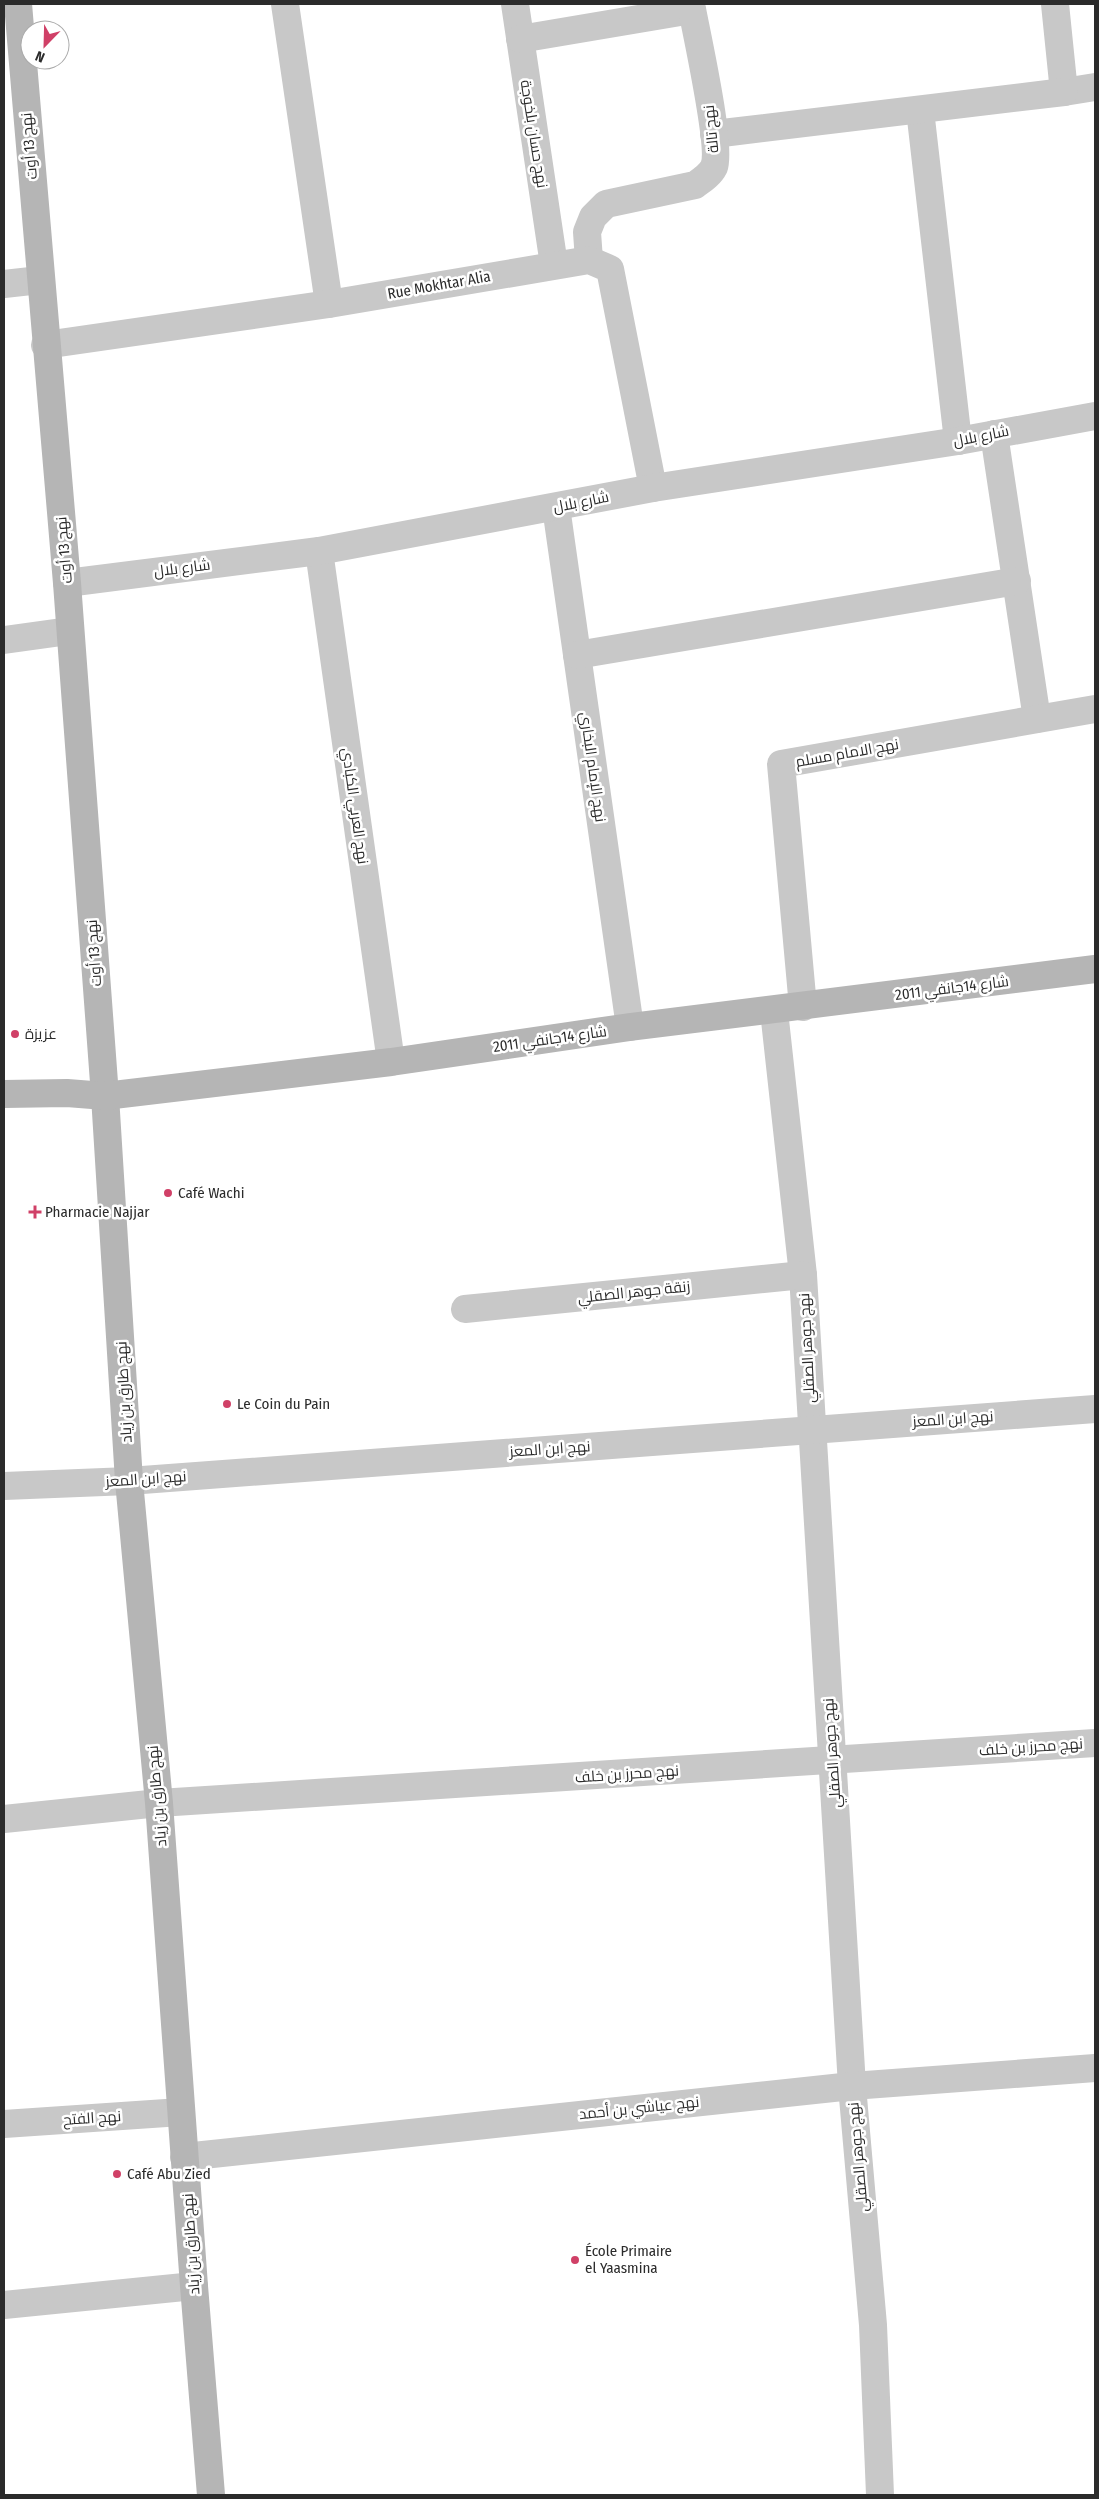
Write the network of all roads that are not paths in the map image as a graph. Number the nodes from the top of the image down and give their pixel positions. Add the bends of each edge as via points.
1 (18, 4) edge
2 (285, 4) edge
3 (515, 4) edge
4 (1055, 4) edge
5 (692, 7) edge
6 (520, 39) junction
7 (1095, 86) edge
8 (1064, 92) junction
9 (920, 110) junction
10 (714, 134) junction
11 (589, 260) junction
12 (554, 265) junction
13 (40, 280) junction
14 (4, 284) edge
15 (329, 304) junction
16 (45, 344) junction
17 (1095, 416) edge
18 (994, 434) junction
19 (958, 441) junction
20 (653, 488) junction
21 (556, 507) junction
22 (319, 551) junction
23 (1017, 581) junction
24 (67, 583) junction
25 (69, 631) junction
26 (4, 640) edge
27 (577, 656) junction
28 (1095, 709) edge
29 (1037, 719) junction
30 (1095, 969) edge
31 (802, 1007) junction
32 (774, 1011) junction
33 (630, 1027) junction
34 (391, 1062) junction
35 (4, 1094) edge
36 (105, 1096) junction
37 (803, 1275) junction
38 (465, 1309) dead end
39 (1095, 1409) edge
40 (812, 1429) junction
41 (129, 1481) junction
42 (4, 1486) edge
43 (1095, 1743) edge
44 (833, 1760) junction
45 (159, 1804) junction
46 (4, 1819) edge
47 (1095, 2068) edge
48 (852, 2086) junction
49 (181, 2112) junction
50 (4, 2124) edge
51 (184, 2157) junction
52 (194, 2286) junction
53 (4, 2305) edge
54 (211, 2495) edge
55 (880, 2495) edge

1 - 13 street, نهج 13 أوت
2 - 15 street
3 - 6 street, نهج حسان بلخوجة
4 - 8 street
5 - 6 street
5 - 10 street, نهج تالة
6 - 12 street, نهج حسان بلخوجة
7 - 8 street
8 - 9 street
9 - 10 street
9 - 19 street
10 - 11 street, نهج تالة via 714,166 695,185 606,204 593,216 587,232
11 - 12 street, Rue Mokhtar Alia
11 - 20 street via 610,269
12 - 15 street, Rue Mokhtar Alia
13 - 14 street
13 - 16 street, نهج 13 أوت
15 - 16 street, Rue Mokhtar Alia
16 - 24 street, نهج 13 أوت
17 - 18 street, شارع بلال
18 - 19 street, شارع بلال
18 - 23 street
19 - 20 street, شارع بلال
20 - 21 street, شارع بلال
21 - 22 street, شارع بلال
21 - 27 street, نهج الإمام البخاري
22 - 24 street, شارع بلال
22 - 34 street, نهج العربي الكبادي
23 - 27 street
23 - 29 street
24 - 25 street, نهج 13 أوت
25 - 26 street
25 - 36 street, نهج 13 أوت
27 - 33 street, نهج الإمام البخاري
28 - 29 street, نهج الامام مسلم
29 - 31 street, نهج الامام مسلم via 781,764
30 - 31 street, شارع 14جانفي 2011
31 - 32 street, شارع 14جانفي 2011
32 - 33 street, شارع 14جانفي 2011
32 - 37 street, نهج جوهر الصقلي
33 - 34 street, شارع 14جانفي 2011
34 - 36 street, شارع 14جانفي 2011
35 - 36 street, شارع 14جانفي 2011
36 - 41 street, نهج طارق بن زياد
37 - 38 street, زنقة جوهر الصقلي
37 - 40 street, نهج جوهر الصقلي
39 - 40 street, نهج ابن المعز
40 - 41 street, نهج ابن المعز
40 - 44 street, نهج جوهر الصقلي
41 - 42 street, نهج ابن المعز
41 - 45 street, نهج طارق بن زياد
43 - 44 street, نهج محرز بن خلف
44 - 45 street, نهج محرز بن خلف
44 - 48 street, نهج جوهر الصقلي
45 - 46 street, نهج محرز بن خلف
45 - 49 street, نهج طارق بن زياد
47 - 48 street, نهج عياشي بن أحمد
48 - 51 street, نهج عياشي بن أحمد
48 - 55 street, نهج جوهر الصقلي via 873,2325
49 - 50 street, نهج الفتح
49 - 51 street, نهج طارق بن زياد
51 - 52 street, نهج طارق بن زياد
52 - 53 street
52 - 54 street, نهج طارق بن زياد

